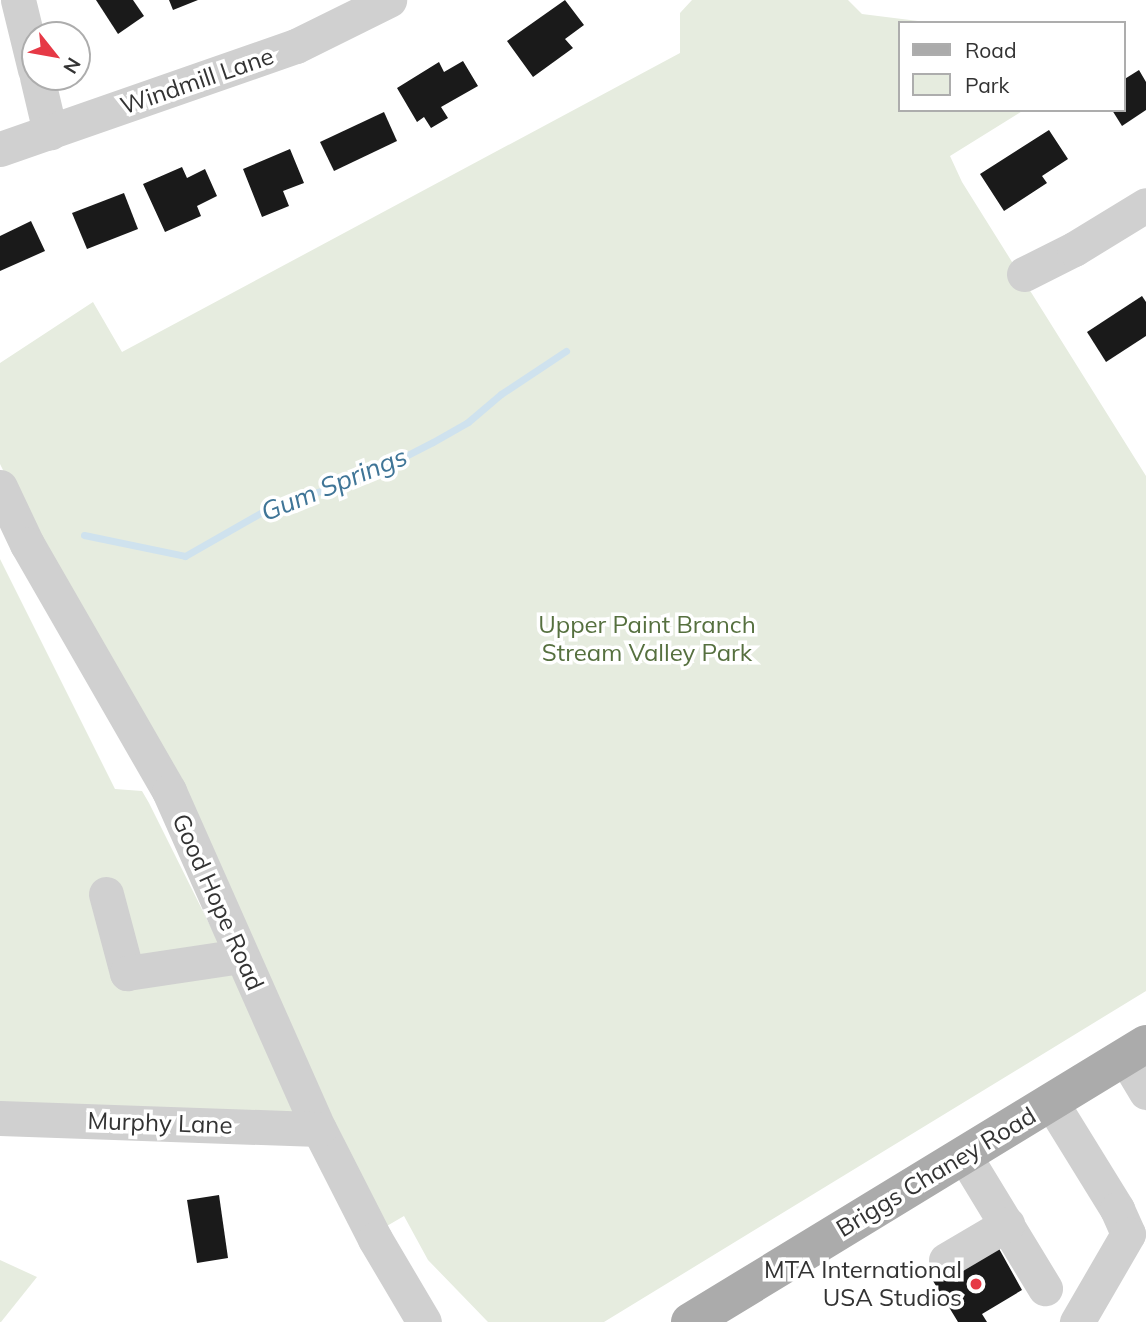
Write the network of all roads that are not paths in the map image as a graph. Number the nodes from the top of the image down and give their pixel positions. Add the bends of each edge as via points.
1 (18, 0) edge
2 (389, 0) edge
3 (23, 21) edge
4 (40, 91) edge
5 (50, 132) junction
6 (0, 149) edge
7 (1146, 205) edge
8 (1024, 274) dead end
9 (0, 487) edge
10 (106, 894) dead end
11 (241, 956) junction
12 (1135, 1051) edge
13 (1146, 1092) edge
14 (1051, 1102) junction
15 (0, 1118) edge
16 (319, 1129) junction
17 (964, 1155) junction
18 (1007, 1224) junction
19 (946, 1260) dead end
20 (1045, 1288) dead end
21 (424, 1322) edge
22 (690, 1322) edge
23 (1077, 1322) edge

1 - 3 street
2 - 5 street, Windmill Lane via 296,46
4 - 5 street
5 - 6 street, Windmill Lane
7 - 8 street
9 - 11 street, Good Hope Road via 27,544 169,791
10 - 11 street via 127,973
11 - 16 street, Good Hope Road
12 - 13 street
12 - 14 main road, Briggs Chaney Road
14 - 17 main road, Briggs Chaney Road
14 - 23 street via 1128,1234
15 - 16 street, Murphy Lane
16 - 21 street, Good Hope Road
17 - 18 street
17 - 22 main road, Briggs Chaney Road
18 - 19 street
18 - 20 street

